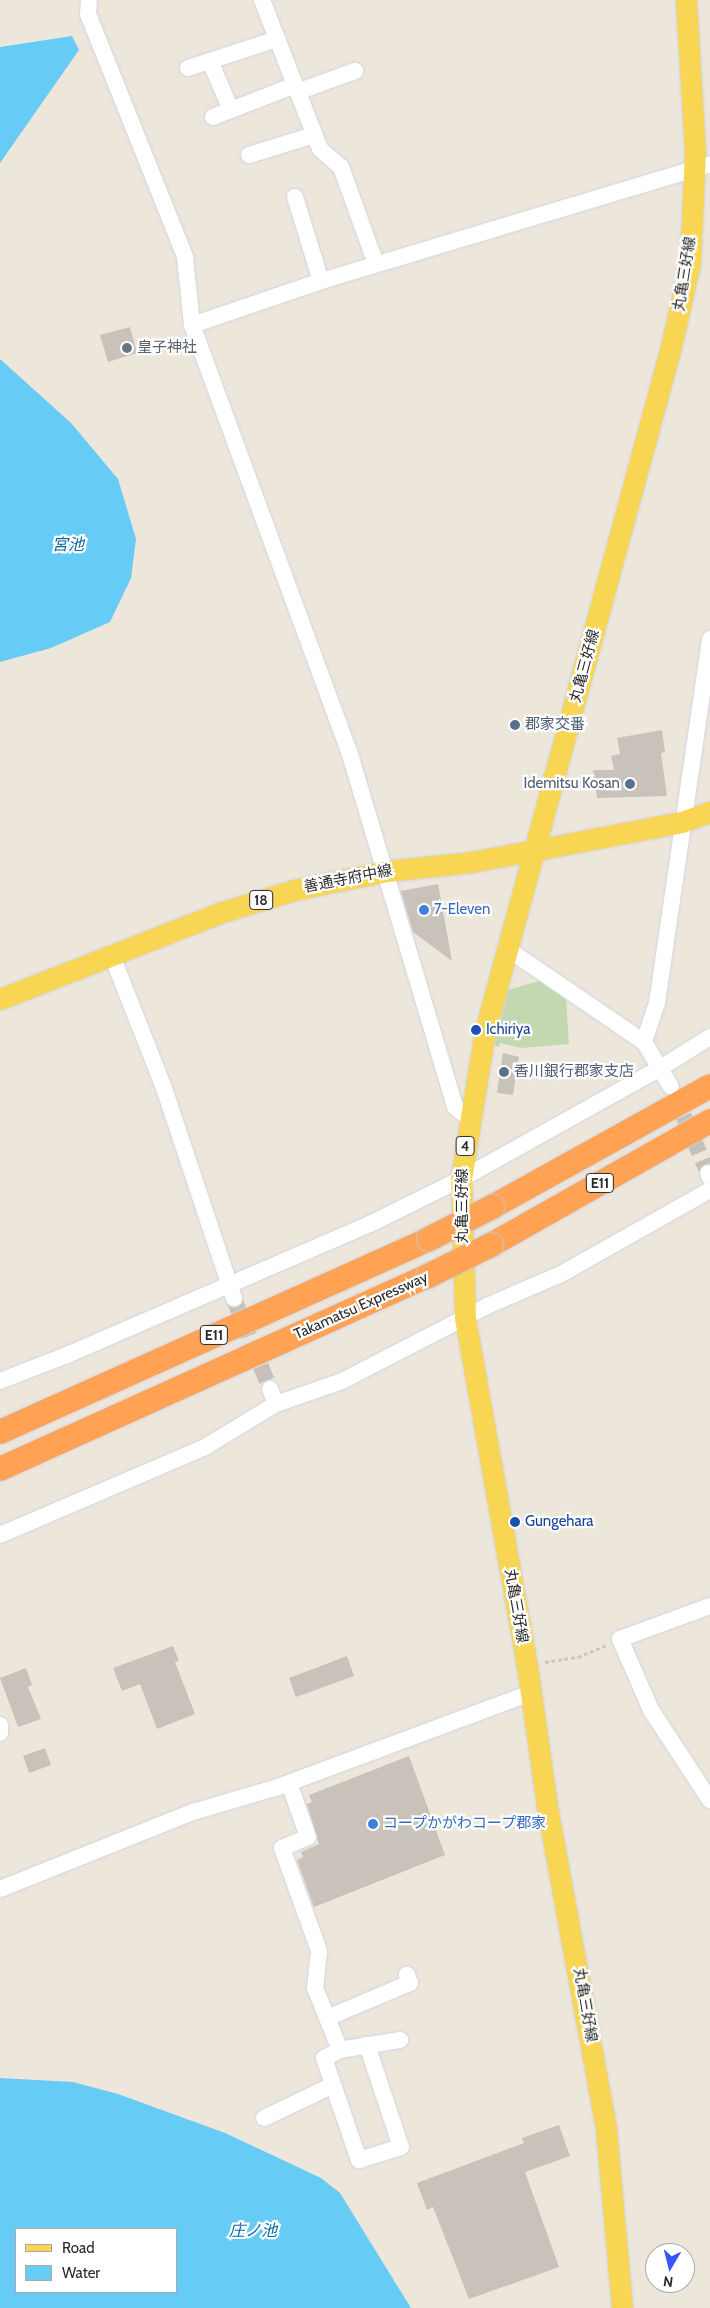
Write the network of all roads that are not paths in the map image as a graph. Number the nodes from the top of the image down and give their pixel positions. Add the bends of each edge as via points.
1 (89, 0) edge
2 (262, 0) edge
3 (686, 0) edge
4 (277, 39) junction
5 (210, 61) junction
6 (188, 68) dead end
7 (355, 71) dead end
8 (296, 89) junction
9 (231, 110) junction
10 (213, 117) dead end
11 (314, 135) junction
12 (249, 155) dead end
13 (703, 166) edge
14 (296, 197) dead end
15 (376, 264) junction
16 (321, 281) junction
17 (192, 326) junction
18 (710, 639) edge
19 (710, 812) edge
20 (682, 822) junction
21 (536, 850) junction
22 (387, 870) junction
23 (509, 950) junction
24 (112, 956) junction
25 (0, 1000) edge
26 (710, 1037) edge
27 (644, 1042) junction
28 (662, 1067) junction
29 (710, 1086) edge
30 (671, 1087) tunnel mouth
31 (469, 1118) junction
32 (710, 1120) edge
33 (461, 1179) junction
34 (710, 1190) edge
35 (231, 1292) junction
36 (466, 1318) junction
37 (0, 1381) edge
38 (0, 1432) edge
39 (0, 1470) edge
40 (0, 1535) edge
41 (710, 1606) edge
42 (531, 1693) junction
43 (0, 1725) edge
44 (0, 1733) edge
45 (289, 1783) junction
46 (710, 1800) edge
47 (0, 1889) edge
48 (407, 1975) dead end
49 (327, 2018) junction
50 (400, 2040) dead end
51 (367, 2045) junction
52 (340, 2050) junction
53 (333, 2085) junction
54 (264, 2118) dead end
55 (622, 2308) edge

1 - 17 street via 88,14 185,256
2 - 4 street
3 - 13 main road, 丸亀三好線 / 4
4 - 5 street
4 - 8 street
5 - 6 street
5 - 9 street
7 - 8 street
8 - 9 street
8 - 11 street
9 - 10 street
11 - 12 street
11 - 15 street via 320,149 340,167
13 - 15 street
13 - 21 main road, 丸亀三好線 / 4 via 682,303
14 - 16 street
15 - 16 street
16 - 17 street
17 - 22 street via 350,751
18 - 20 street
19 - 20 main road, 善通寺府中線 / 18
20 - 21 main road, 善通寺府中線 / 18
20 - 27 street via 657,1003
21 - 22 main road, 善通寺府中線 / 18 via 471,862
21 - 23 main road, 丸亀三好線 / 4
22 - 24 main road, 善通寺府中線 / 18 via 335,879 256,901
22 - 31 street via 455,1107
23 - 27 street
23 - 31 main road, 丸亀三好線 / 4 via 485,1031
24 - 25 main road, 善通寺府中線 / 18
24 - 35 street via 164,1088
26 - 28 street
27 - 28 street
28 - 30 street
28 - 33 street
29 - 38 highway, E11, bridge via 429,1239
31 - 33 main road, 丸亀三好線 / 4
32 - 39 highway, Takamatsu Expressway / E11, bridge via 428,1276
33 - 35 street
33 - 36 main road, 丸亀三好線 / 4
34 - 36 street via 561,1274
35 - 37 street
36 - 40 street via 342,1381 273,1396 206,1447
36 - 42 main road, 丸亀三好線 / 4
41 - 46 street via 620,1640 651,1710
42 - 45 street
42 - 55 main road, 丸亀三好線 / 4 via 606,2128
43 - 44 street
45 - 47 street via 193,1812
45 - 49 street via 308,1838 282,1848 319,1951 315,1988
48 - 49 street via 410,1983
49 - 52 street
50 - 51 street
51 - 52 street
51 - 53 street via 401,2147 359,2160
52 - 53 street via 324,2058
53 - 54 street

